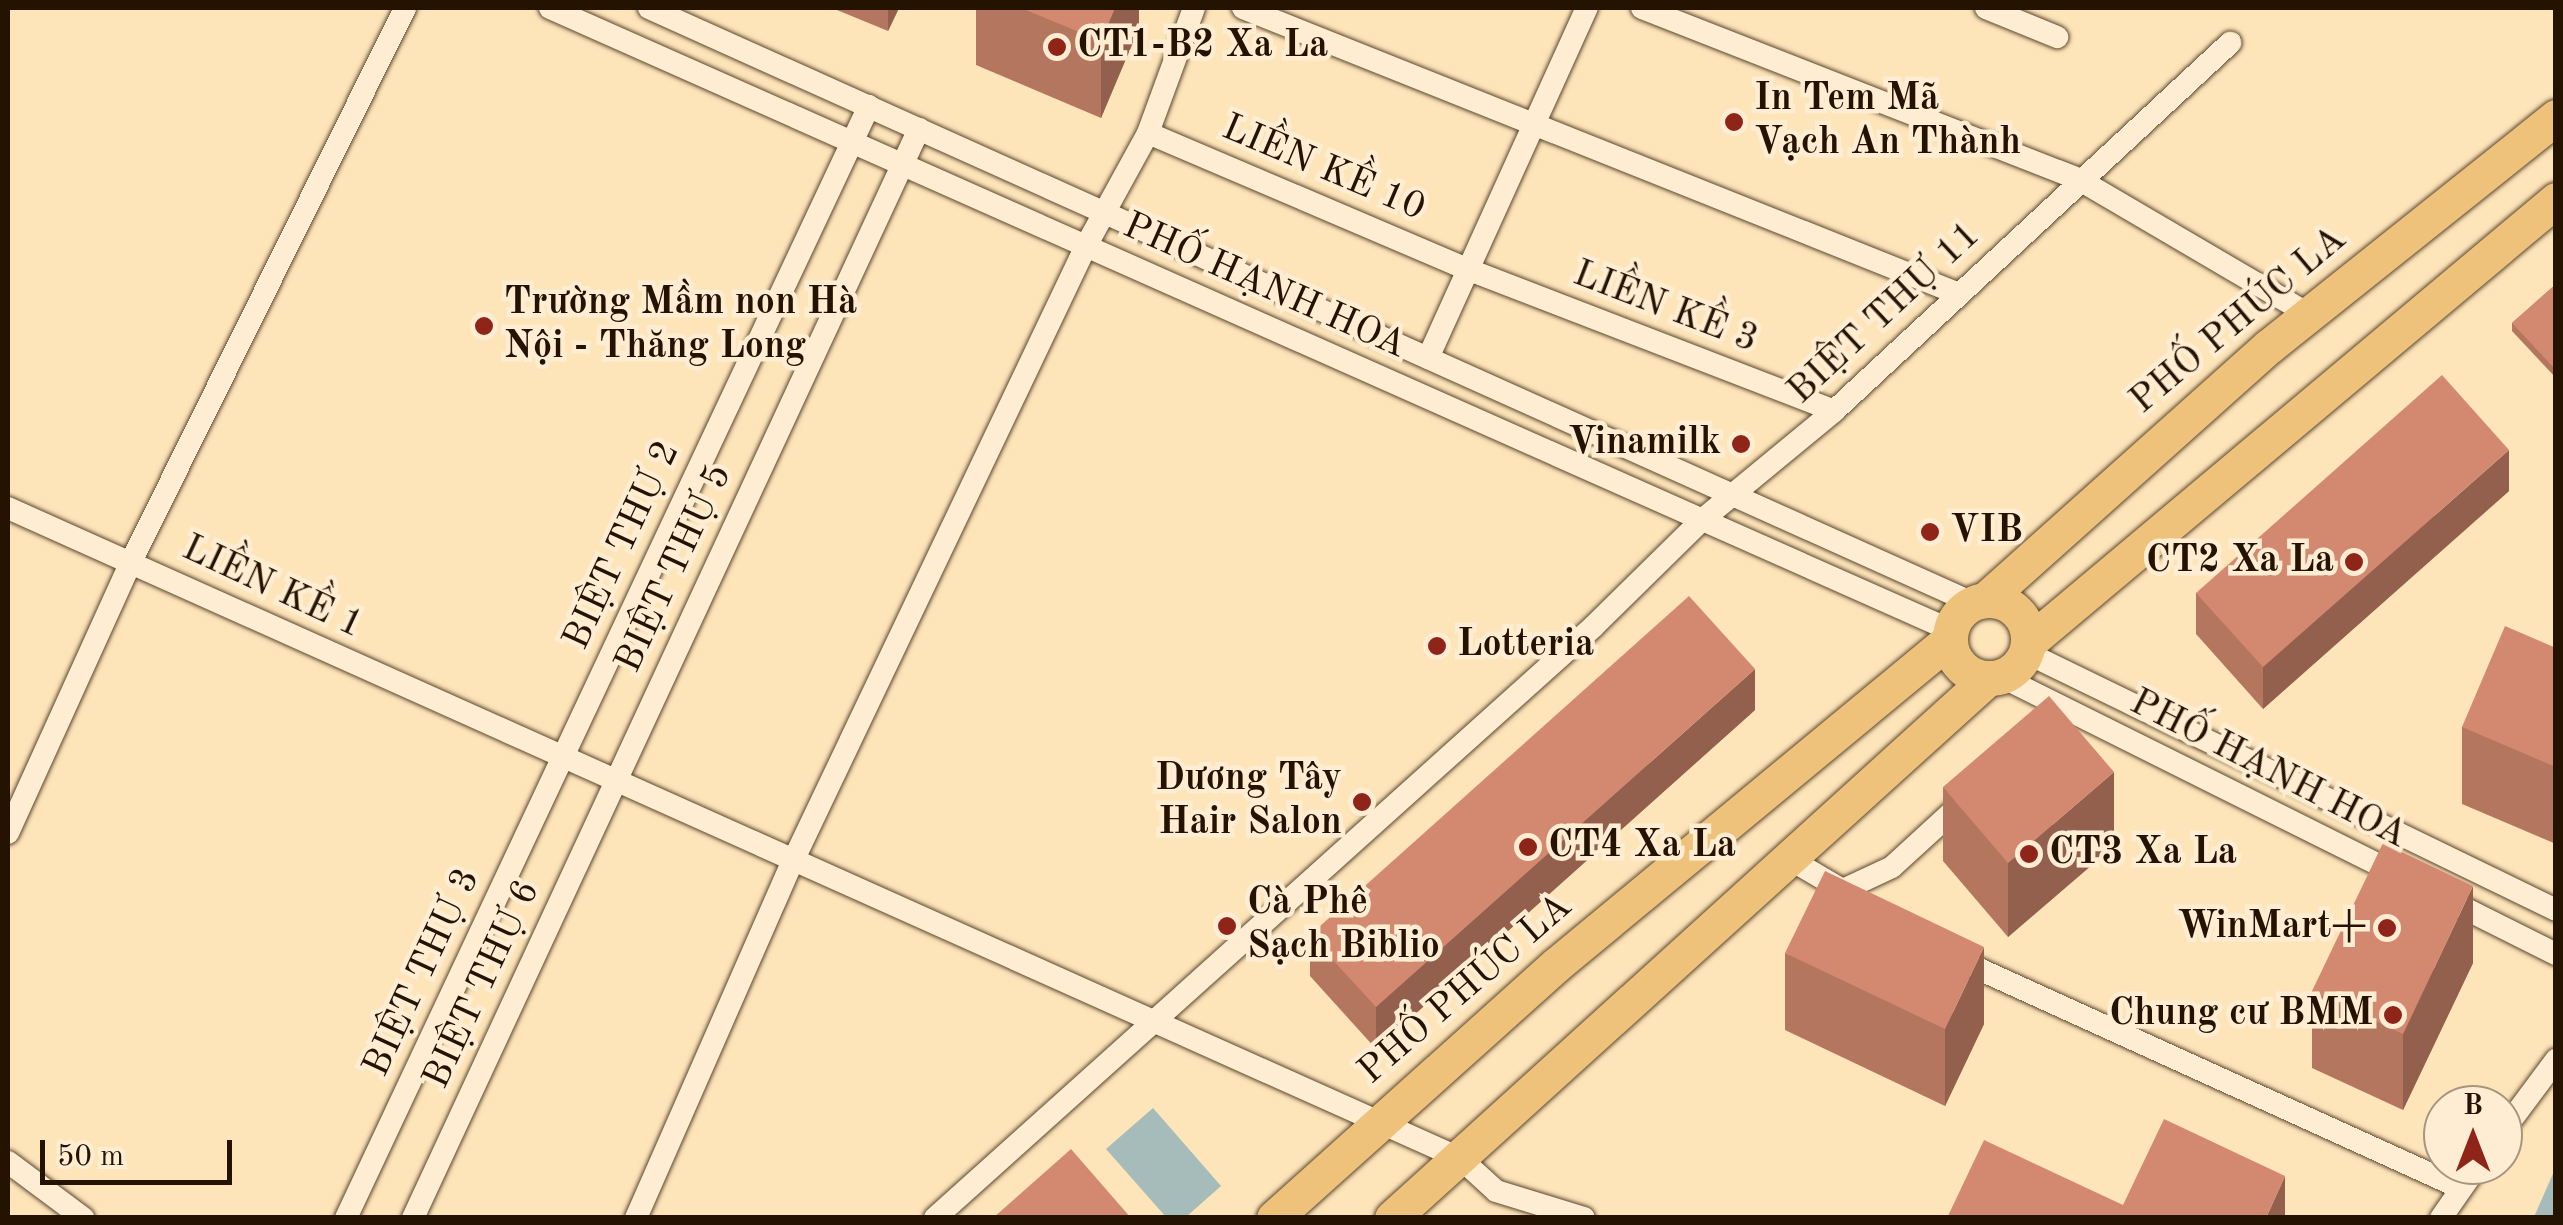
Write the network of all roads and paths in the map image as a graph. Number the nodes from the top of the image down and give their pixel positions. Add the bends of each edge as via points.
1 (405, 8) edge
2 (550, 8) edge
3 (649, 8) edge
4 (1194, 8) edge
5 (1242, 8) edge
6 (1586, 8) edge
7 (1642, 8) edge
8 (1986, 8) edge
9 (690, 16) edge
10 (2056, 37) dead end
11 (2230, 43) dead end
12 (668, 60) junction
13 (868, 106) junction
14 (2556, 117) edge
15 (1537, 124) junction
16 (919, 129) junction
17 (1148, 133) junction
18 (852, 142) junction
19 (902, 164) junction
20 (2080, 180) junction
21 (2556, 200) edge
22 (1103, 212) junction
23 (1086, 246) junction
24 (1472, 270) junction
25 (1958, 294) junction
26 (2308, 314) junction
27 (1428, 358) junction
28 (1834, 412) junction
29 (1736, 496) junction
30 (8, 508) edge
31 (1702, 520) junction
32 (131, 562) junction
33 (1979, 601) junction
34 (1950, 635) junction
35 (2011, 663) junction
36 (2044, 697) junction
37 (2030, 727) edge
38 (562, 758) junction
39 (616, 781) junction
40 (1986, 781) edge
41 (8, 833) edge
42 (1788, 858) junction
43 (793, 862) junction
44 (1843, 890) junction
45 (2556, 910) edge
46 (1877, 911) edge
47 (1946, 952) edge
48 (2556, 954) edge
49 (1152, 1024) junction
50 (2556, 1060) edge
51 (2523, 1104) edge
52 (1379, 1123) junction
53 (1460, 1159) junction
54 (8, 1162) edge
55 (2463, 1185) edge
56 (2461, 1188) junction
57 (82, 1218) edge
58 (346, 1218) edge
59 (413, 1218) edge
60 (636, 1218) edge
61 (935, 1218) edge
62 (1274, 1218) edge
63 (1392, 1218) edge
64 (1584, 1218) edge
65 (2441, 1218) edge

1 - 32 street
2 - 12 street, PHỐ HẠNH HOA
3 - 9 street, PHỐ HẠNH HOA
4 - 17 street
5 - 15 street
6 - 15 street
7 - 20 street
8 - 10 street
9 - 12 street
9 - 13 street, PHỐ HẠNH HOA
11 - 20 street, BIỆT THỰ 11
12 - 18 street, PHỐ HẠNH HOA
13 - 16 street, PHỐ HẠNH HOA
13 - 18 street, BIỆT THỰ 2
14 - 26 highway, PHỐ PHÚC LA
15 - 24 street
15 - 25 street
16 - 19 street, BIỆT THỰ 5
16 - 22 street, PHỐ HẠNH HOA
17 - 22 street
17 - 24 street, LIỀN KỀ 10
18 - 19 street, PHỐ HẠNH HOA
18 - 38 street, BIỆT THỰ 2
19 - 23 street, PHỐ HẠNH HOA
19 - 39 street, BIỆT THỰ 5
20 - 25 street, BIỆT THỰ 11
20 - 26 street
21 - 35 highway
22 - 23 street
22 - 27 street, PHỐ HẠNH HOA
23 - 31 street, PHỐ HẠNH HOA
23 - 43 street
24 - 27 street
24 - 28 street, LIỀN KỀ 3
25 - 28 street, BIỆT THỰ 11
26 - 33 highway, PHỐ PHÚC LA
27 - 29 street, PHỐ HẠNH HOA
28 - 29 street, BIỆT THỰ 11
29 - 31 street, BIỆT THỰ 11
29 - 33 street, PHỐ HẠNH HOA
30 - 32 street, LIỀN KỀ 1
31 - 34 street, PHỐ HẠNH HOA
31 - 49 street, BIỆT THỰ 11
32 - 38 street, LIỀN KỀ 1
32 - 41 street
33 - 34 highway
33 - 35 highway via 1999,599 2021,616
34 - 35 highway via 1960,667
34 - 52 highway, PHỐ PHÚC LA via 1556,965
35 - 36 street, PHỐ HẠNH HOA
35 - 42 highway
35 - 45 street, PHỐ HẠNH HOA
36 - 37 street
36 - 48 street, PHỐ HẠNH HOA
38 - 39 street, LIỀN KỀ 1
38 - 58 street, BIỆT THỰ 3
39 - 43 street, LIỀN KỀ 1
39 - 59 street, BIỆT THỰ 6
40 - 44 street via 1892,866
42 - 44 street
42 - 53 highway
43 - 49 street, LIỀN KỀ 1
43 - 60 street
44 - 46 street
47 - 56 street
49 - 52 street, LIỀN KỀ 1
49 - 61 street, BIỆT THỰ 11
50 - 51 street
52 - 53 street, LIỀN KỀ 1
52 - 62 highway, PHỐ PHÚC LA
53 - 63 highway
53 - 64 street, LIỀN KỀ 1 via 1496,1192
54 - 57 street
55 - 56 street
56 - 65 street

